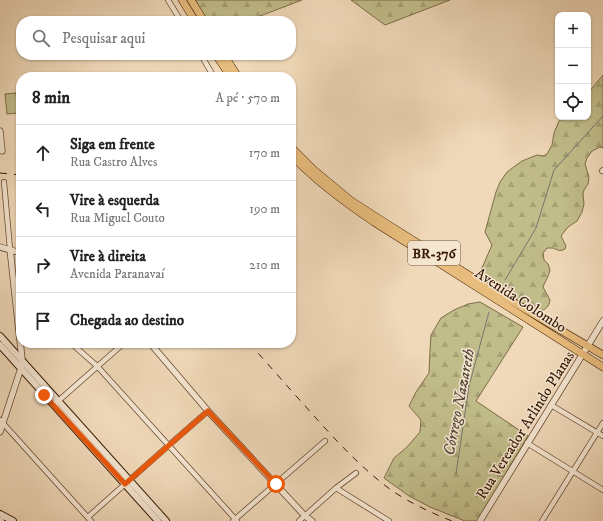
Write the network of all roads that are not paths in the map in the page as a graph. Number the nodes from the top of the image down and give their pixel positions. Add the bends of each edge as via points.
1 (168, 0) edge
2 (182, 0) edge
3 (191, 0) edge
4 (178, 16) edge
5 (192, 16) edge
6 (201, 16) edge
7 (204, 60) edge
8 (219, 60) edge
9 (227, 60) edge
10 (224, 67) junction
11 (211, 72) edge
12 (224, 72) edge
13 (227, 72) edge
14 (235, 72) edge
15 (0, 130) edge
16 (1, 151) edge
17 (296, 152) edge
18 (296, 160) edge
19 (4, 182) dead end
20 (0, 247) edge
21 (10, 249) junction
22 (16, 251) edge
23 (16, 292) edge
24 (603, 321) edge
25 (0, 336) edge
26 (0, 345) edge
27 (588, 345) junction
28 (21, 348) edge
29 (77, 348) edge
30 (118, 348) edge
31 (154, 348) edge
32 (582, 355) junction
33 (603, 355) edge
34 (22, 359) junction
35 (97, 366) junction
36 (603, 367) edge
37 (21, 368) junction
38 (56, 403) junction
39 (551, 405) junction
40 (208, 411) junction
41 (2, 421) edge
42 (603, 423) edge
43 (0, 432) edge
44 (597, 432) junction
45 (603, 436) edge
46 (325, 441) dead end
47 (527, 443) junction
48 (169, 445) junction
49 (572, 471) junction
50 (356, 473) dead end
51 (128, 482) junction
52 (276, 484) junction
53 (336, 488) junction
54 (603, 490) edge
55 (0, 514) edge
56 (304, 516) junction
57 (89, 519) edge
58 (235, 520) edge
59 (13, 521) edge
60 (158, 521) edge
61 (166, 521) edge
62 (299, 521) edge
63 (312, 521) edge
64 (389, 521) edge
65 (480, 521) edge
66 (542, 521) edge

1 - 4 street
2 - 5 main road
3 - 6 main road
7 - 11 street
8 - 10 main road
9 - 14 main road
10 - 12 street
10 - 13 main road
15 - 16 street
17 - 27 main road, Avenida Colombo / BR-376 via 350,200 492,289
18 - 32 main road, Avenida Colombo / BR-376 via 311,175 374,222
19 - 21 street
20 - 21 street
21 - 22 street
21 - 23 street
24 - 27 street, Rua Vereador Arlindo Planas
25 - 34 main road
26 - 37 main road
27 - 32 street, Rua Vereador Arlindo Planas
27 - 33 main road, Avenida Colombo / BR-376
28 - 34 street
29 - 35 street
30 - 35 street
31 - 40 street
32 - 36 main road, Avenida Colombo / BR-376
32 - 39 street, Rua Vereador Arlindo Planas
34 - 37 street
34 - 38 main road
35 - 38 street
35 - 48 street
37 - 38 main road
37 - 41 street
38 - 51 main road
39 - 44 street
39 - 47 street, Rua Vereador Arlindo Planas
40 - 48 street
40 - 52 street
41 - 43 street
41 - 57 street
42 - 44 street
44 - 45 street
44 - 49 street
46 - 52 street
47 - 49 street
47 - 65 street, Rua Vereador Arlindo Planas
48 - 51 street
48 - 58 street
49 - 54 street
49 - 66 street
50 - 53 street
51 - 57 street
51 - 60 main road
51 - 61 main road
52 - 56 street
52 - 58 street
53 - 56 street
53 - 64 street
55 - 59 main road
56 - 62 street
56 - 63 street

